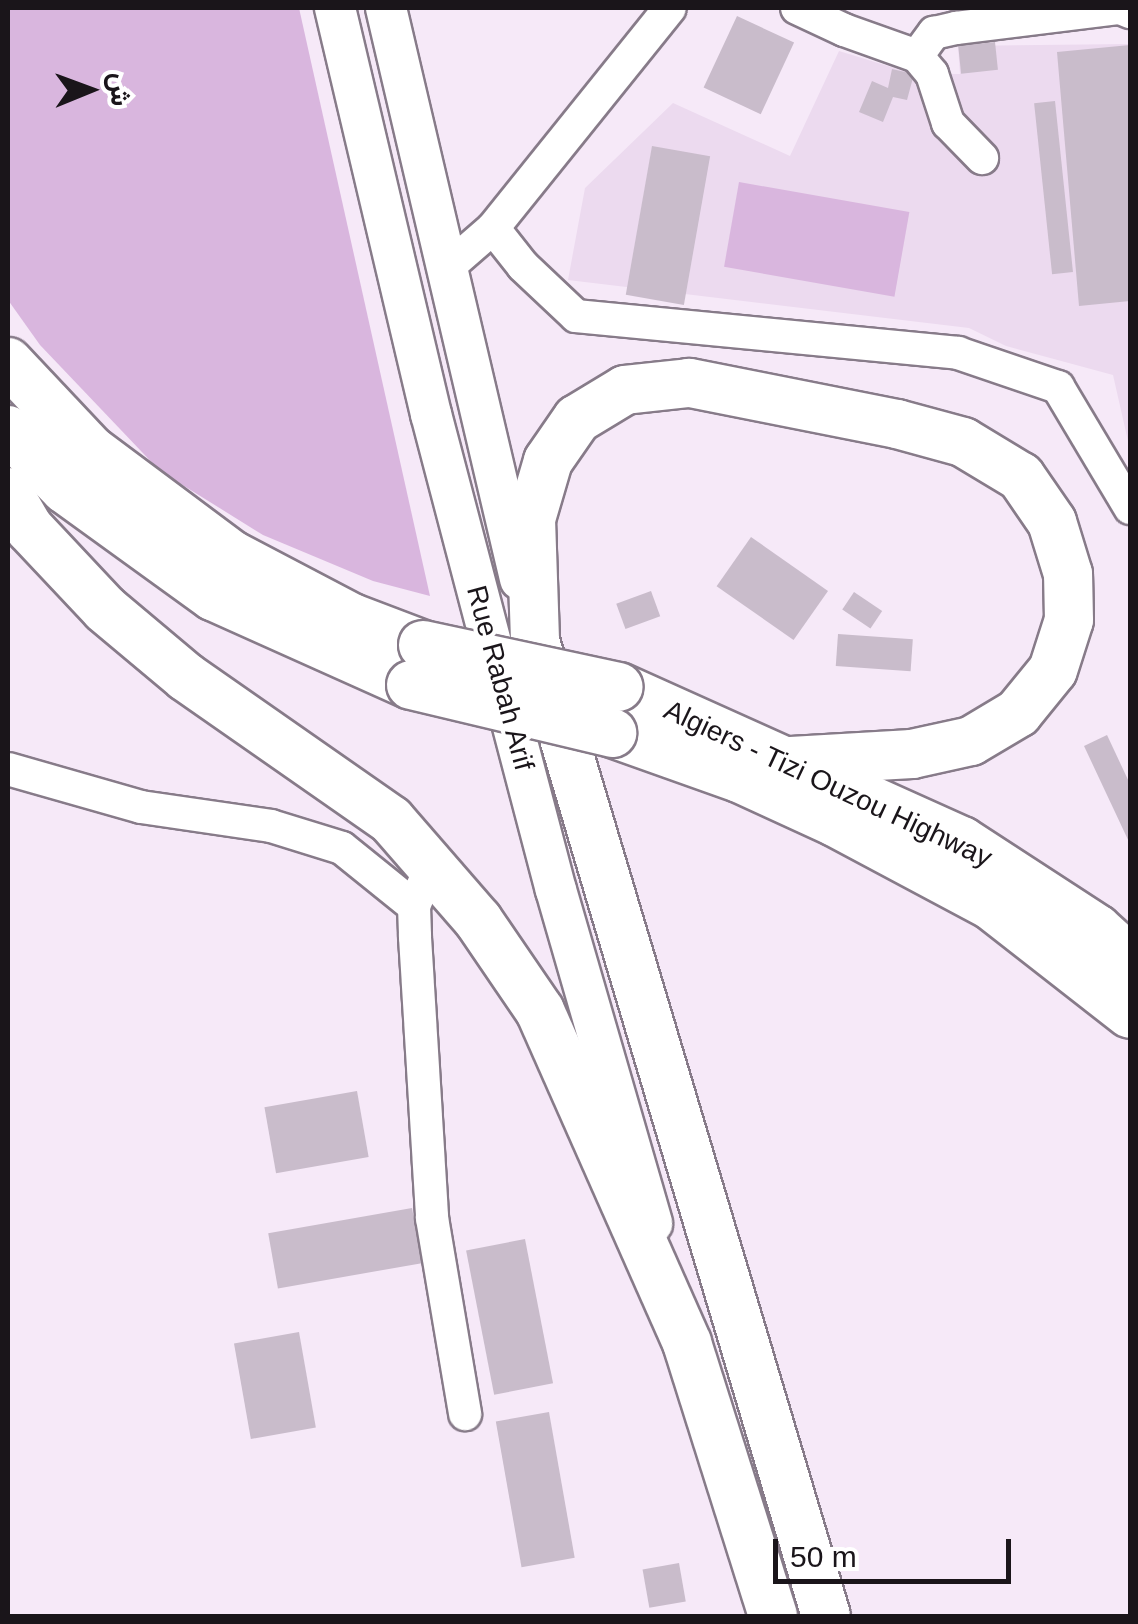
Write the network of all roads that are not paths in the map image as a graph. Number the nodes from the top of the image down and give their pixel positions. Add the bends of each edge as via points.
1 (335, 8) edge
2 (386, 8) edge
3 (670, 8) edge
4 (797, 8) edge
5 (1130, 12) edge
6 (1038, 13) edge
7 (855, 19) edge
8 (917, 56) junction
9 (982, 158) dead end
10 (493, 228) junction
11 (447, 268) junction
12 (8, 362) edge
13 (8, 430) edge
14 (8, 492) edge
15 (1130, 508) edge
16 (535, 641) junction
17 (417, 665) junction
18 (615, 710) junction
19 (790, 761) junction
20 (8, 769) edge
21 (423, 885) junction
22 (1130, 959) edge
23 (1130, 1014) edge
24 (686, 1343) junction
25 (465, 1414) dead end
26 (771, 1616) edge
27 (826, 1616) edge

1 - 24 main road, Rue Rabah Arif via 431,414 551,871
2 - 11 main road, Rue Rabah Arif
3 - 10 street
4 - 7 street
5 - 6 street
6 - 8 street via 934,34
7 - 8 street
8 - 9 street via 932,74 948,123
10 - 11 street
10 - 15 street via 576,316 958,353 1058,388
11 - 16 main road, Rue Rabah Arif
12 - 17 highway via 91,450 232,555 352,618
13 - 17 highway via 65,490 213,596
14 - 21 highway via 29,528 104,610 186,677 391,820
16 - 19 highway via 531,519 548,461 577,419 625,390 689,383 897,424 963,442 1021,478 1052,522 1068,574 1068,620 1052,670 1018,713 971,741 912,754
16 - 27 highway
17 - 18 highway, bridge
18 - 19 highway, Algiers - Tizi Ouzou Highway
18 - 23 highway, Algiers - Tizi Ouzou Highway via 992,906
19 - 22 highway, Algiers - Tizi Ouzou Highway via 962,842 1096,929
20 - 21 street via 141,806 272,826
21 - 24 highway via 478,920 540,1011
21 - 25 street via 432,1218
24 - 26 highway

